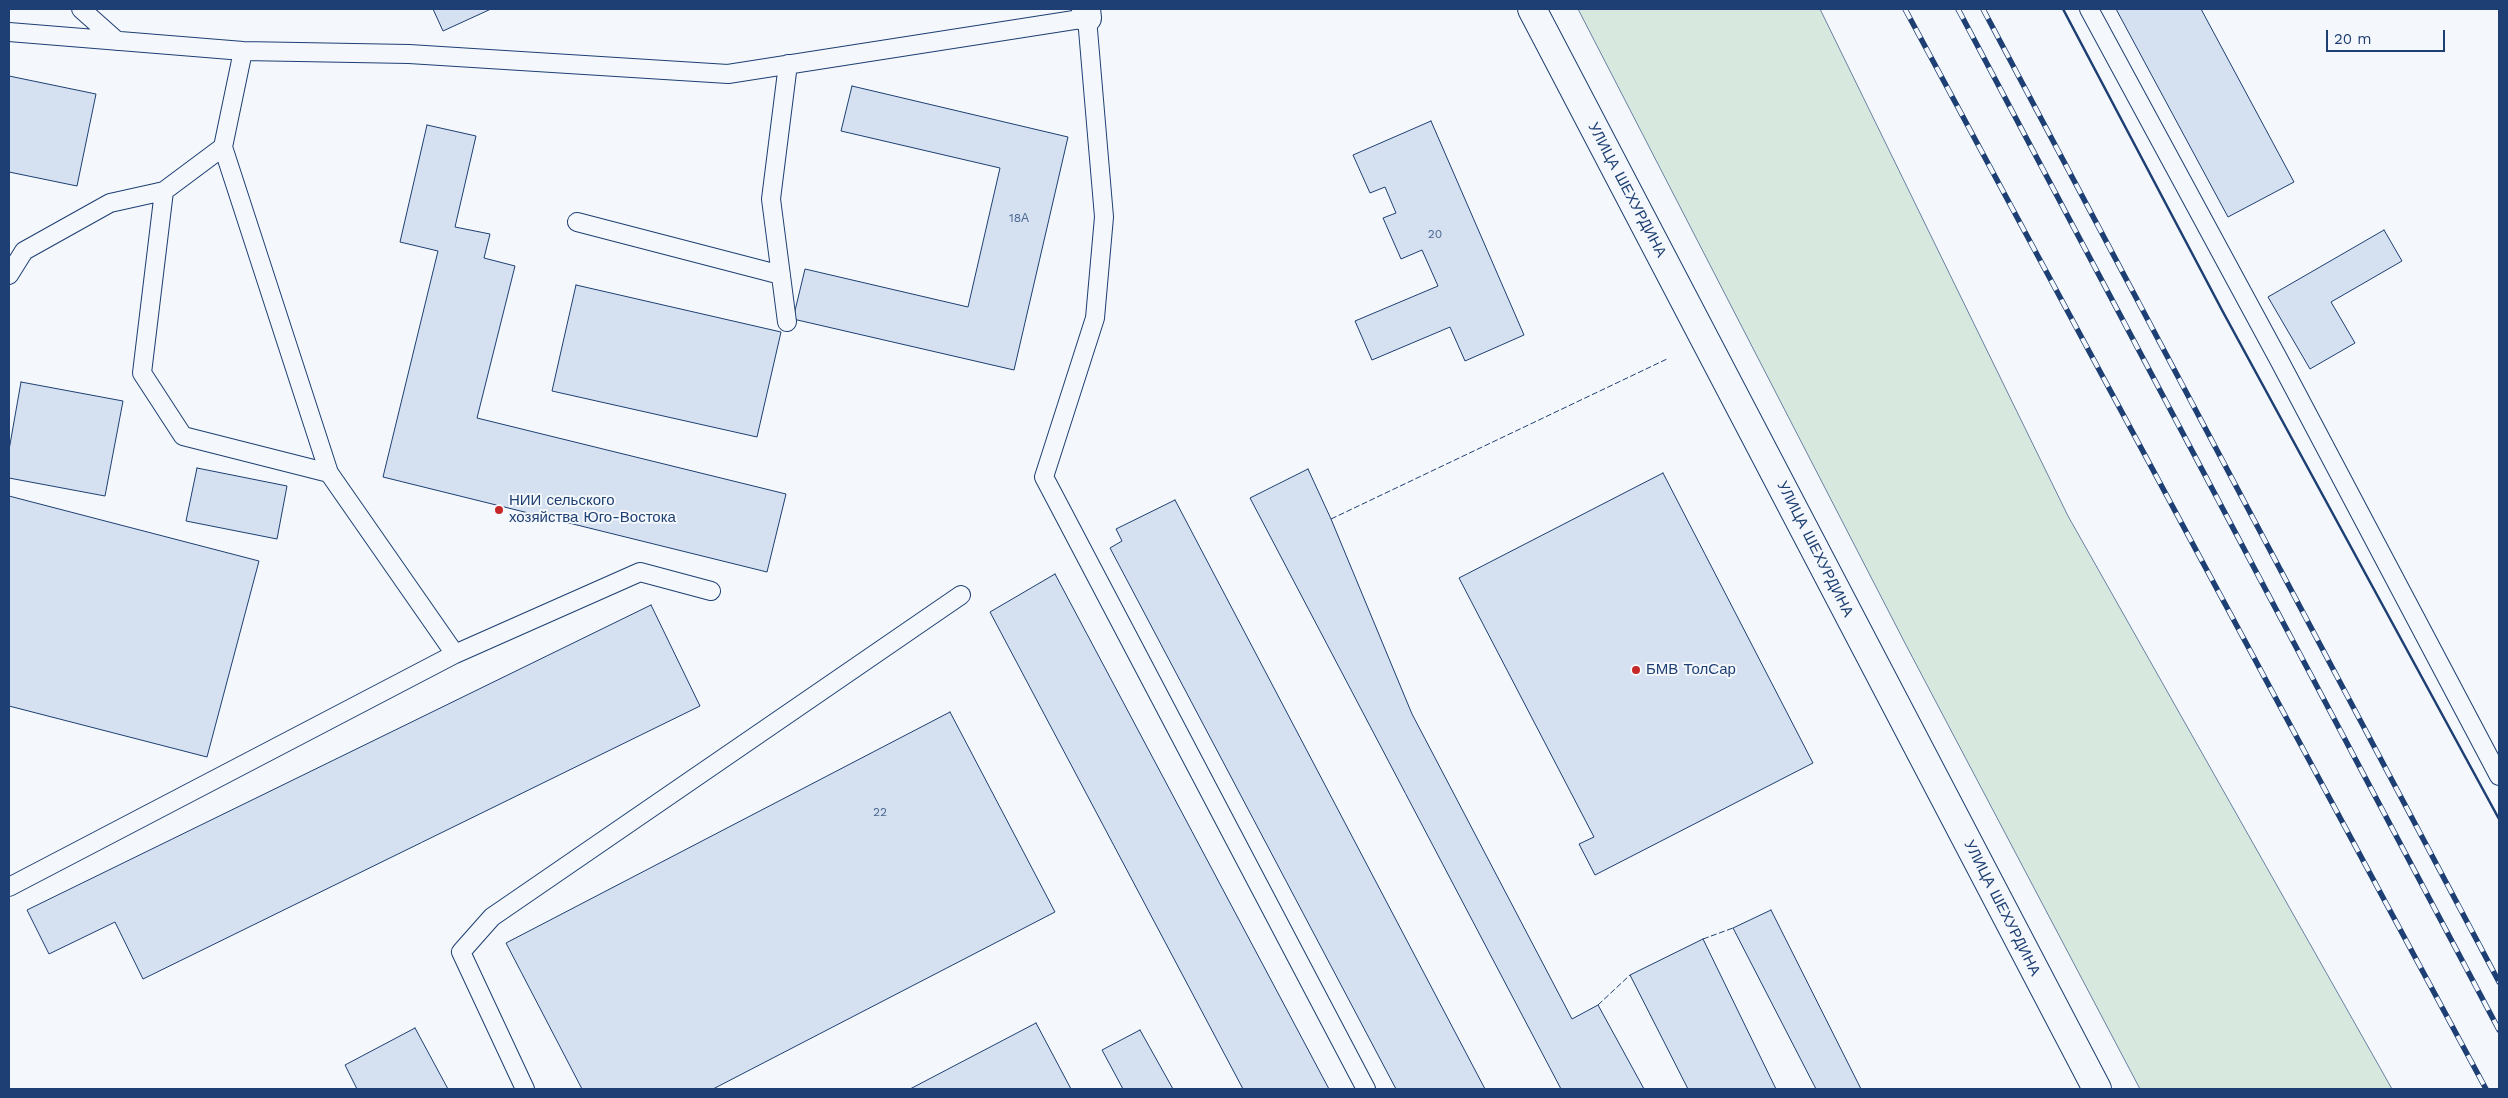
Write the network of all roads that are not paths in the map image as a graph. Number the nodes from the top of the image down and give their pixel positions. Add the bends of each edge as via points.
1 (81, 9) edge
2 (1532, 9) edge
3 (2089, 9) edge
4 (1086, 13) edge
5 (9, 32) edge
6 (117, 41) junction
7 (243, 51) junction
8 (788, 64) junction
9 (223, 148) junction
10 (164, 191) junction
11 (577, 222) dead end
12 (9, 275) edge
13 (781, 275) junction
14 (787, 322) dead end
15 (328, 473) junction
16 (711, 591) dead end
17 (961, 595) dead end
18 (455, 654) junction
19 (2499, 776) edge
20 (9, 887) edge
21 (525, 1089) edge
22 (1366, 1089) edge
23 (2097, 1089) edge

1 - 6 lane
2 - 23 main road, УЛИЦА ШЕХУРДИНА
3 - 19 lane
4 - 8 lane
4 - 22 lane via 1104,217 1094,318 1044,477
5 - 6 lane
6 - 7 lane
7 - 8 lane via 409,54 728,74
7 - 9 lane
8 - 13 lane via 771,199
9 - 10 lane
9 - 15 lane
10 - 12 lane via 110,203 24,251
10 - 15 lane via 142,373 183,436
11 - 13 lane
13 - 14 lane
15 - 18 lane
16 - 18 lane via 640,572
17 - 21 lane via 492,917 461,952
18 - 20 lane

